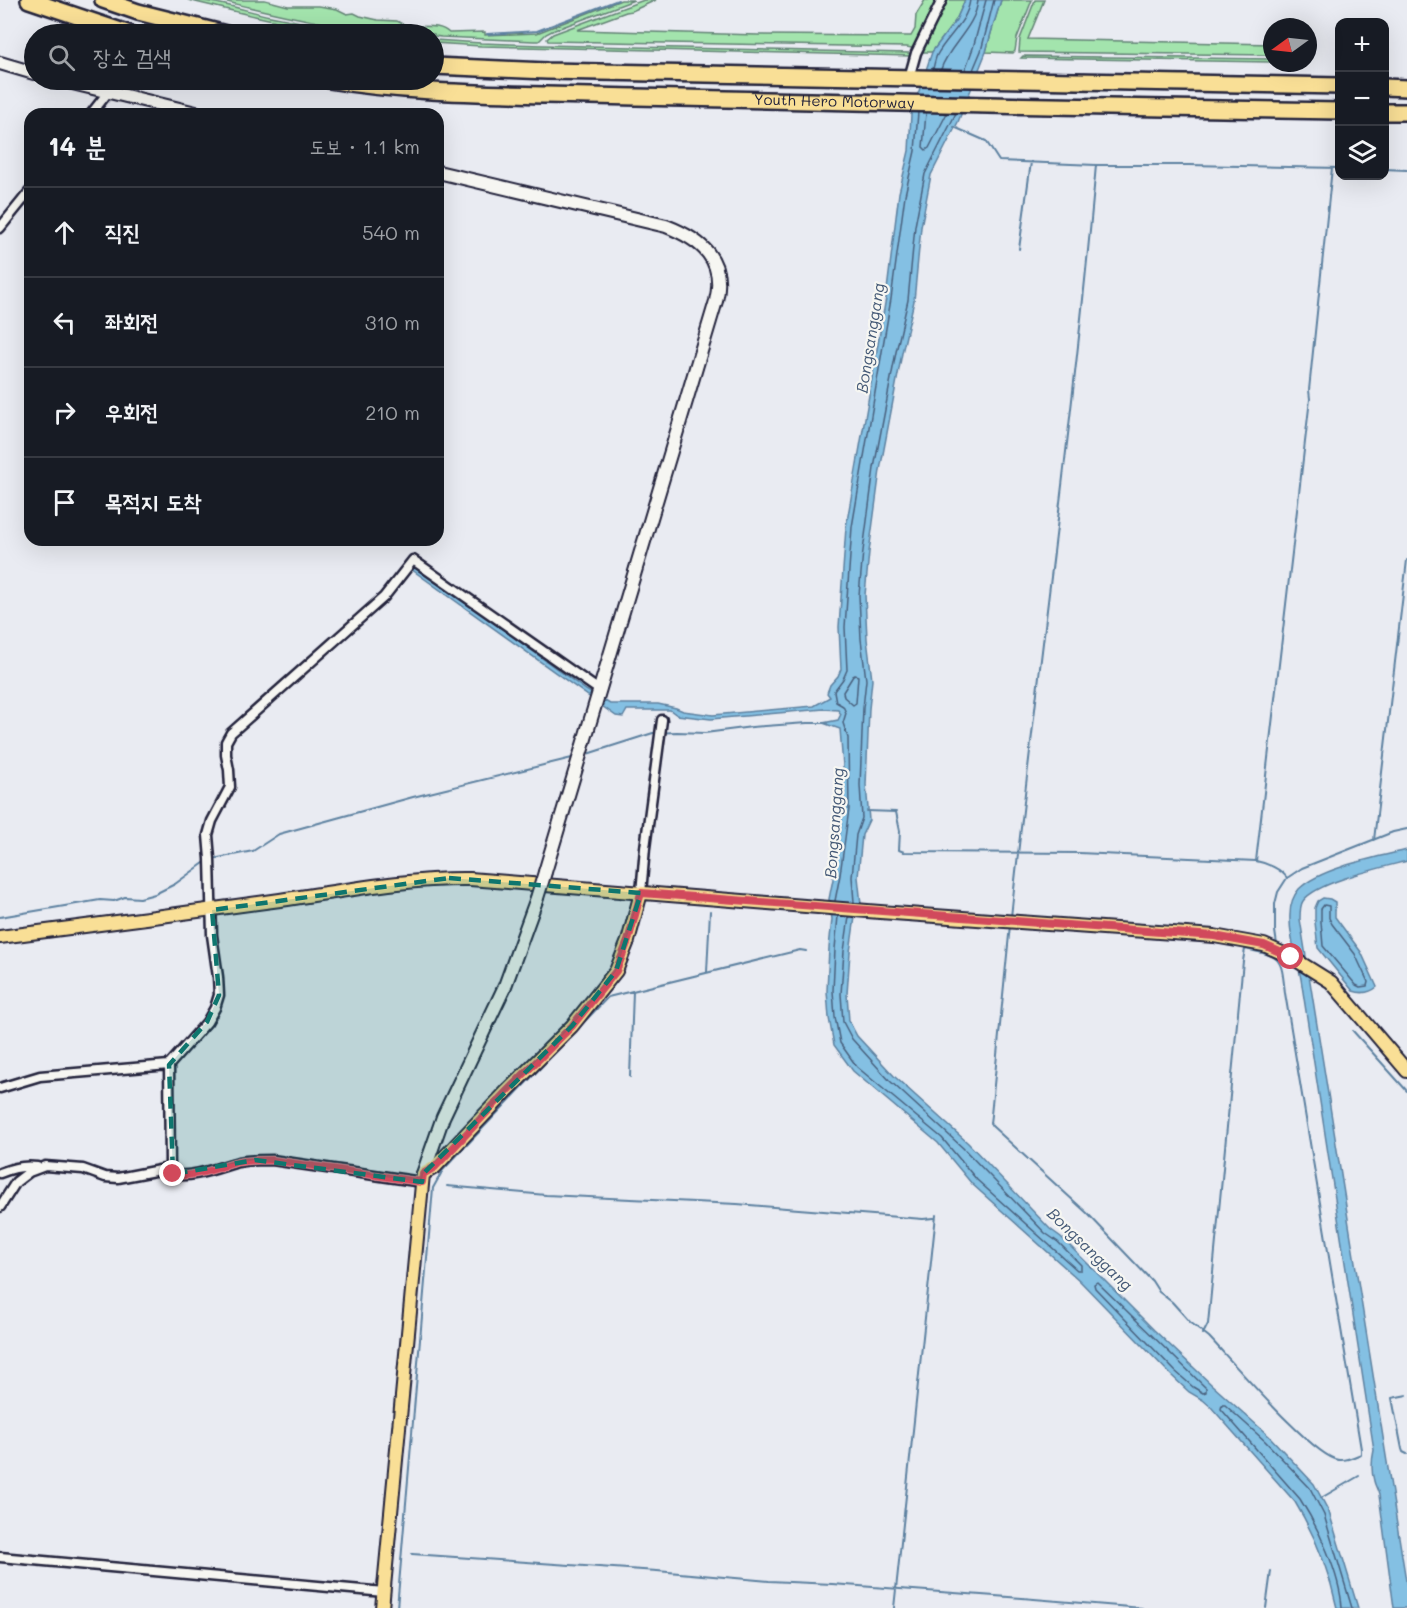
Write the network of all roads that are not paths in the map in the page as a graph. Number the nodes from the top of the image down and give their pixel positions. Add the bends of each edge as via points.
1 (29, 0) edge
2 (103, 0) edge
3 (942, 0) edge
4 (100, 24) edge
5 (186, 24) edge
6 (0, 63) edge
7 (444, 66) edge
8 (24, 70) edge
9 (909, 78) junction
10 (1335, 86) edge
11 (1389, 87) edge
12 (1407, 88) edge
13 (105, 90) edge
14 (436, 90) edge
15 (110, 91) junction
16 (96, 108) edge
17 (177, 108) edge
18 (1335, 111) edge
19 (1389, 112) edge
20 (1407, 112) edge
21 (444, 173) edge
22 (24, 198) edge
23 (0, 228) edge
24 (599, 692) junction
25 (662, 720) dead end
26 (633, 893) junction
27 (212, 910) junction
28 (0, 937) edge
29 (169, 1065) junction
30 (1407, 1071) edge
31 (0, 1088) edge
32 (39, 1168) junction
33 (170, 1168) junction
34 (0, 1173) edge
35 (422, 1178) junction
36 (0, 1207) edge
37 (0, 1557) edge
38 (384, 1592) junction
39 (382, 1608) edge

1 - 4 highway
2 - 5 highway
3 - 9 street via 916,53
6 - 8 main road
7 - 9 highway, Youth Hero Motorway
9 - 10 highway, Youth Hero Motorway
11 - 12 highway
13 - 15 main road
14 - 18 highway, Youth Hero Motorway
15 - 16 street
15 - 17 main road
19 - 20 highway
21 - 24 main road via 666,226 705,249 717,270 716,301
22 - 23 street
24 - 27 street via 413,560 384,597 231,733 226,742 230,787 208,835
24 - 35 main road, bridge via 537,898 505,986 442,1117
25 - 26 street via 645,848
26 - 27 main road via 449,878
26 - 30 main road via 1214,936 1264,945 1331,982
26 - 35 main road via 628,941 616,971 572,1026
27 - 28 main road
27 - 29 street via 219,995 207,1022
29 - 31 street via 40,1076
29 - 33 street
32 - 33 street via 72,1167 118,1178
32 - 34 street via 19,1167
32 - 36 street via 16,1182
33 - 35 street via 179,1176 241,1162 272,1160
35 - 38 main road
37 - 38 street
38 - 39 main road

